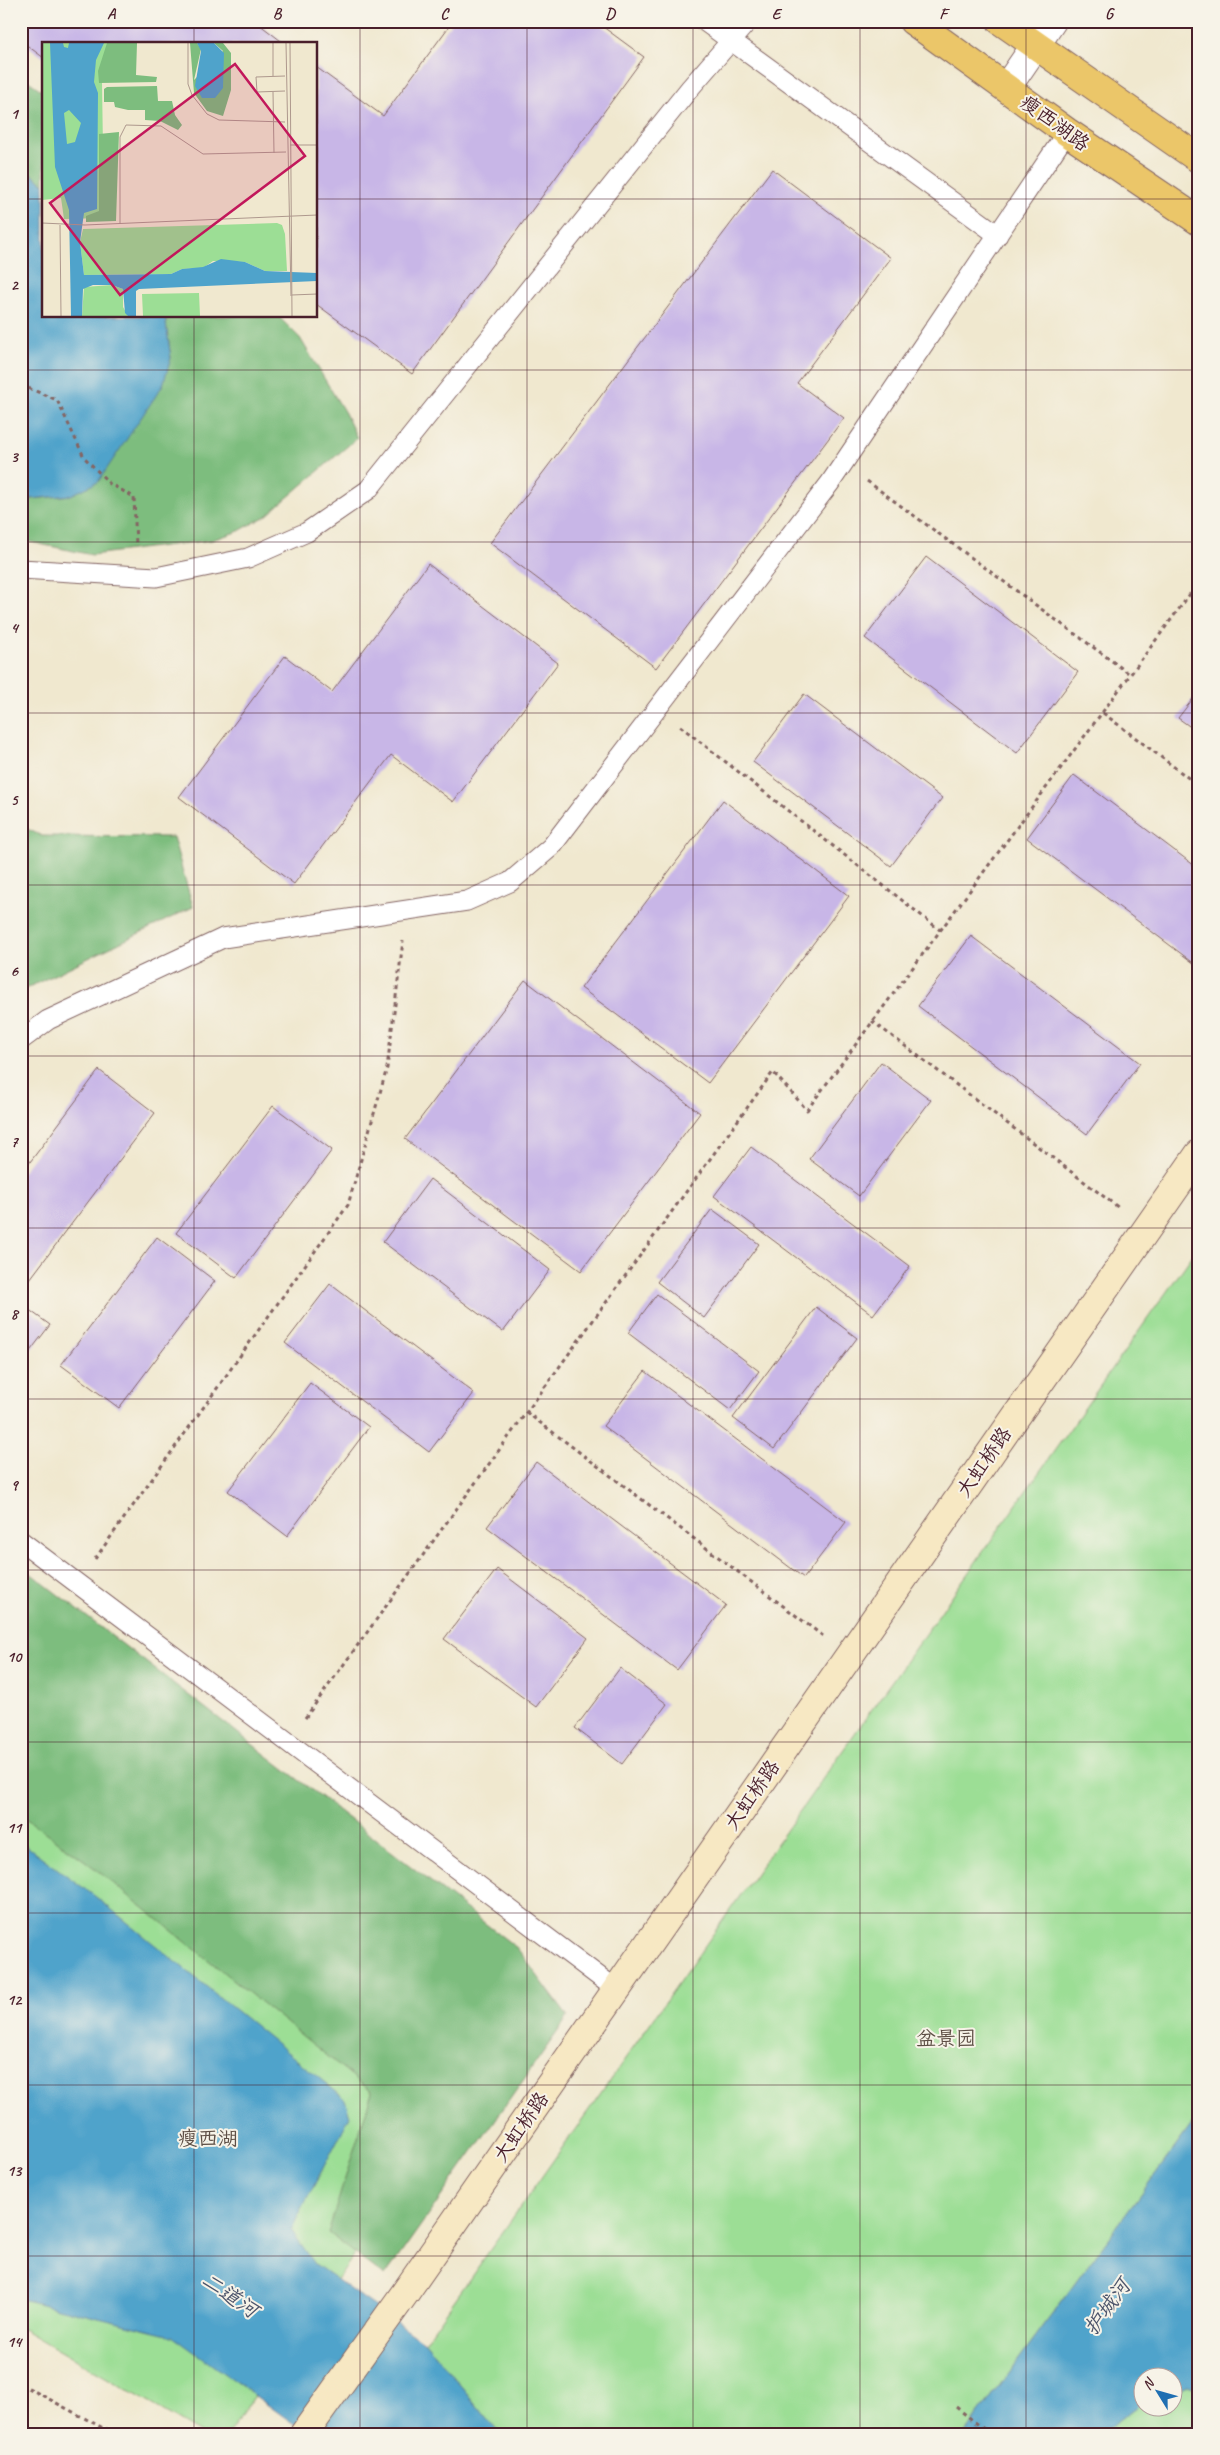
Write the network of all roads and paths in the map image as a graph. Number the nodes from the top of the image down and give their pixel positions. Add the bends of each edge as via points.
1 (704, 21) edge
2 (748, 21) edge
3 (913, 21) edge
4 (1001, 21) edge
5 (1052, 21) edge
6 (1033, 45) junction
7 (1007, 87) junction
8 (1067, 132) junction
9 (1199, 159) edge
10 (1199, 222) edge
11 (998, 235) junction
12 (21, 385) edge
13 (843, 463) junction
14 (21, 569) edge
15 (138, 576) junction
16 (1199, 582) edge
17 (1130, 674) junction
18 (658, 709) junction
19 (1103, 712) junction
20 (1199, 786) edge
21 (407, 911) junction
22 (940, 930) junction
23 (872, 1022) junction
24 (21, 1040) edge
25 (1199, 1154) edge
26 (1147, 1228) junction
27 (526, 1412) junction
28 (21, 1542) edge
29 (77, 1584) junction
30 (849, 1656) junction
31 (288, 1742) junction
32 (616, 1990) junction
33 (21, 2384) edge
34 (956, 2408) dead end
35 (114, 2434) edge
36 (304, 2434) edge
37 (990, 2434) edge

1 - 11 lane
2 - 15 lane via 683,96 368,490 307,532 248,558 156,577
3 - 7 main road, 瘦西湖路
4 - 6 main road
5 - 6 street
6 - 7 street
6 - 9 main road
7 - 8 main road, 瘦西湖路
8 - 10 main road, 瘦西湖路
8 - 11 lane
11 - 13 lane
12 - 15 path via 57,400 84,457 110,484 134,497
13 - 17 path
13 - 18 lane
14 - 15 lane
16 - 17 path
17 - 19 path
18 - 21 lane via 551,848 510,882 467,901
18 - 22 path
19 - 20 path
19 - 22 path
21 - 24 lane via 223,938 48,1020
21 - 29 path via 387,1068 348,1205
22 - 23 path
23 - 26 path
23 - 27 path via 806,1110 773,1072
25 - 26 street, 大虹桥路
26 - 30 street, 大虹桥路
27 - 30 path
27 - 31 path
28 - 29 lane
29 - 31 lane
30 - 32 street, 大虹桥路
31 - 32 lane
32 - 36 street, 大虹桥路
33 - 35 path
34 - 37 path

